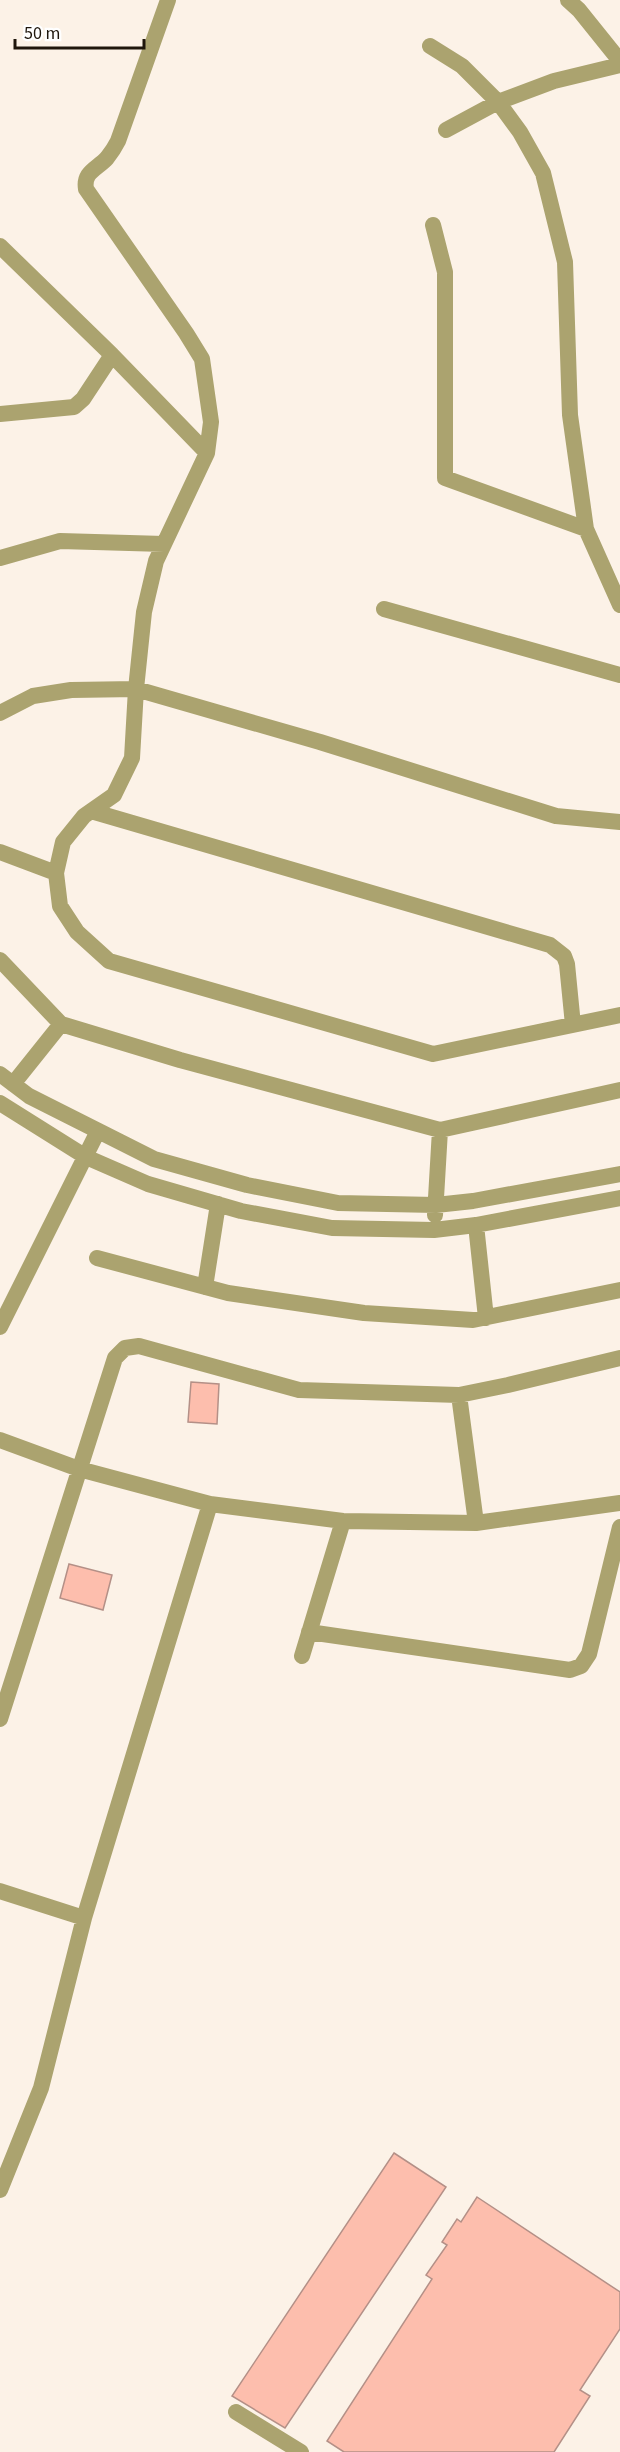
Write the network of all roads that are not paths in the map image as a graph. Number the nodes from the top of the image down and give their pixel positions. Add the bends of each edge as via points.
1 (168, 0) edge
2 (568, 0) edge
3 (430, 46) dead end
4 (620, 63) edge
5 (498, 102) junction
6 (446, 130) dead end
7 (433, 225) dead end
8 (0, 246) edge
9 (112, 355) junction
10 (0, 414) edge
11 (207, 453) junction
12 (586, 529) junction
13 (164, 544) junction
14 (0, 558) edge
15 (620, 605) edge
16 (384, 609) dead end
17 (620, 675) edge
18 (136, 689) junction
19 (0, 713) edge
20 (91, 811) junction
21 (620, 822) edge
22 (0, 852) edge
23 (56, 873) junction
24 (0, 960) edge
25 (620, 1016) edge
26 (61, 1024) junction
27 (573, 1025) junction
28 (7, 1079) edge
29 (620, 1090) edge
30 (0, 1103) edge
31 (440, 1130) junction
32 (98, 1131) junction
33 (86, 1158) junction
34 (620, 1174) edge
35 (620, 1198) edge
36 (218, 1204) junction
37 (436, 1205) junction
38 (476, 1225) junction
39 (434, 1230) junction
40 (97, 1258) dead end
41 (205, 1287) junction
42 (620, 1290) edge
43 (486, 1318) junction
44 (0, 1327) edge
45 (620, 1358) edge
46 (459, 1395) junction
47 (0, 1440) edge
48 (79, 1469) junction
49 (620, 1503) edge
50 (210, 1504) junction
51 (343, 1521) junction
52 (476, 1523) junction
53 (620, 1527) edge
54 (309, 1632) junction
55 (302, 1656) dead end
56 (0, 1719) edge
57 (0, 1891) edge
58 (84, 1918) junction
59 (0, 2190) edge
60 (236, 2412) dead end
61 (301, 2452) edge

1 - 11 street via 118,141 108,158 88,173 84,181 202,359 211,422
2 - 4 street
3 - 5 street via 462,66
4 - 5 street
5 - 6 street
5 - 12 street via 543,173 565,262 570,415
7 - 12 street via 446,272 445,478
8 - 9 street
9 - 10 street via 74,407
9 - 11 street
11 - 13 street
12 - 15 street
13 - 14 street via 60,541
13 - 18 street via 144,612
16 - 17 street
18 - 19 street via 71,690 33,696
18 - 20 street via 132,758 114,795
18 - 21 street via 556,816
20 - 23 street via 63,842
20 - 27 street via 550,945 564,956 567,964
22 - 23 street
23 - 27 street via 60,906 77,932 109,960 120,964 433,1054
24 - 26 street
25 - 27 street
26 - 28 street
26 - 31 street
28 - 32 street via 29,1096
29 - 31 street
30 - 33 street
31 - 37 street
32 - 33 street
32 - 37 street via 154,1159 247,1185 338,1203
33 - 36 street via 148,1184
33 - 44 street
34 - 37 street
35 - 38 street
36 - 39 street via 332,1228
36 - 41 street
37 - 39 street
38 - 39 street
38 - 43 street
40 - 41 street
41 - 43 street via 364,1313
42 - 43 street
45 - 46 street
46 - 48 street via 299,1390 139,1346 124,1348 115,1358
46 - 52 street
47 - 48 street
48 - 50 street
48 - 56 street
49 - 52 street
50 - 51 street
50 - 58 street
51 - 52 street
51 - 54 street
53 - 54 street via 589,1654 581,1666 570,1670
54 - 55 street
57 - 58 street
58 - 59 street via 41,2088
60 - 61 street

